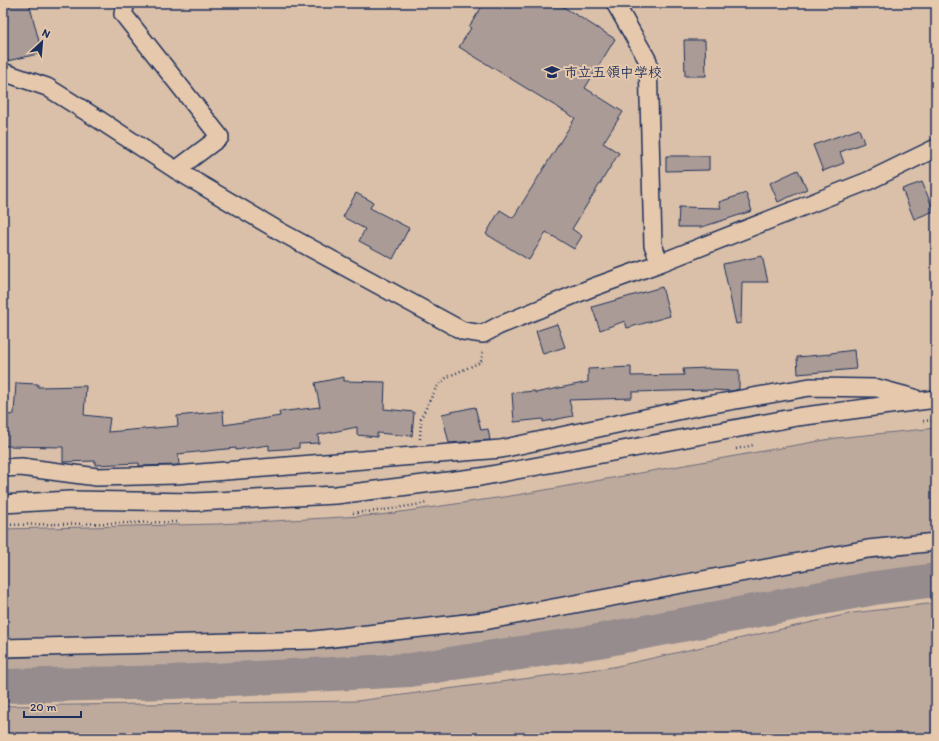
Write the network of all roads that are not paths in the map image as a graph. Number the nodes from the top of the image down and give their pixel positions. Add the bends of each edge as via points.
1 (126, 3) edge
2 (615, 3) edge
3 (3, 72) edge
4 (936, 148) edge
5 (176, 170) junction
6 (660, 263) junction
7 (928, 399) edge
8 (3, 468) edge
9 (3, 504) edge
10 (936, 542) edge
11 (3, 648) edge

1 - 5 street via 123,14 220,137
2 - 6 street via 648,61 653,245
3 - 5 street via 47,87
4 - 6 street via 868,181
5 - 6 street via 281,232 463,331 483,334 584,291
7 - 8 street via 877,388 810,387 696,407 501,449 175,475 97,477 21,467
7 - 9 street via 797,416 480,477 336,495 195,502 70,500
10 - 11 street via 868,550 484,621 314,640

